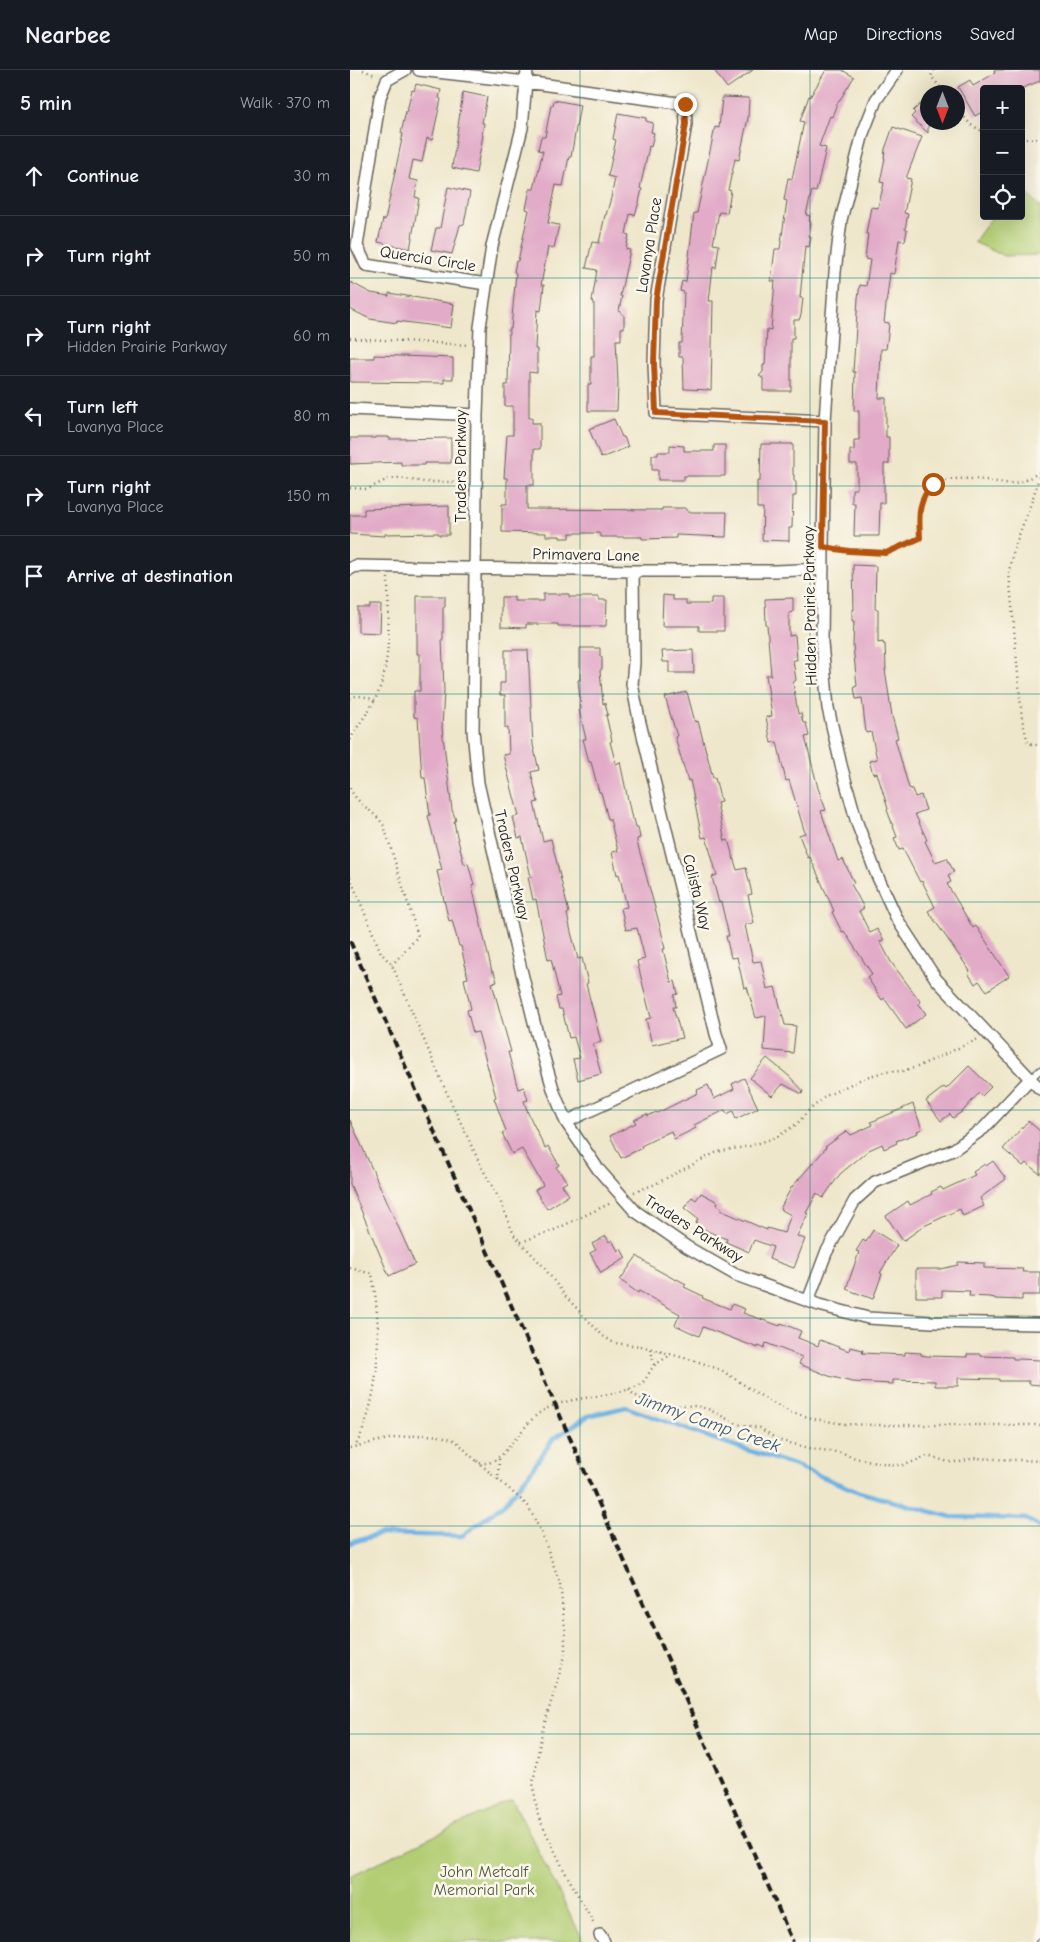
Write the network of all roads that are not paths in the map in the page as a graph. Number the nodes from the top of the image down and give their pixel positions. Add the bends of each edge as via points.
1 (405, 70) edge
2 (419, 70) edge
3 (527, 70) edge
4 (897, 70) edge
5 (526, 82) junction
6 (486, 284) junction
7 (350, 409) edge
8 (477, 415) junction
9 (825, 421) junction
10 (350, 569) edge
11 (476, 569) junction
12 (823, 569) junction
13 (633, 572) junction
14 (1040, 1070) edge
15 (1030, 1080) junction
16 (1040, 1089) edge
17 (566, 1122) junction
18 (808, 1301) junction
19 (1040, 1324) edge

1 - 6 street, Quercia Circle via 387,80 380,97 357,246 366,265
2 - 5 street
3 - 5 street, Traders Parkway
4 - 9 street, Hidden Prairie Parkway via 876,100 863,133 841,220
5 - 6 street, Traders Parkway via 522,128 492,246
5 - 9 street, Lavanya Place via 685,104 686,124 656,300 656,413
6 - 8 street, Traders Parkway via 480,327
7 - 8 street
8 - 11 street, Traders Parkway
9 - 12 street, Hidden Prairie Parkway
10 - 11 street, Primavera Lane via 355,566
11 - 13 street, Primavera Lane
11 - 17 street, Traders Parkway via 473,730 478,783 537,1034
12 - 13 street, Primavera Lane
12 - 15 street, Hidden Prairie Parkway via 822,643 828,708 857,823 876,873 897,919 936,979
13 - 17 street, Calista Way via 632,684 721,1050
14 - 15 lane
15 - 16 street, Hidden Prairie Parkway
15 - 18 street via 984,1128 953,1150 875,1182 855,1200 826,1253
17 - 18 street, Traders Parkway via 598,1170 635,1211 687,1247 736,1275
18 - 19 street, Traders Parkway via 868,1318

